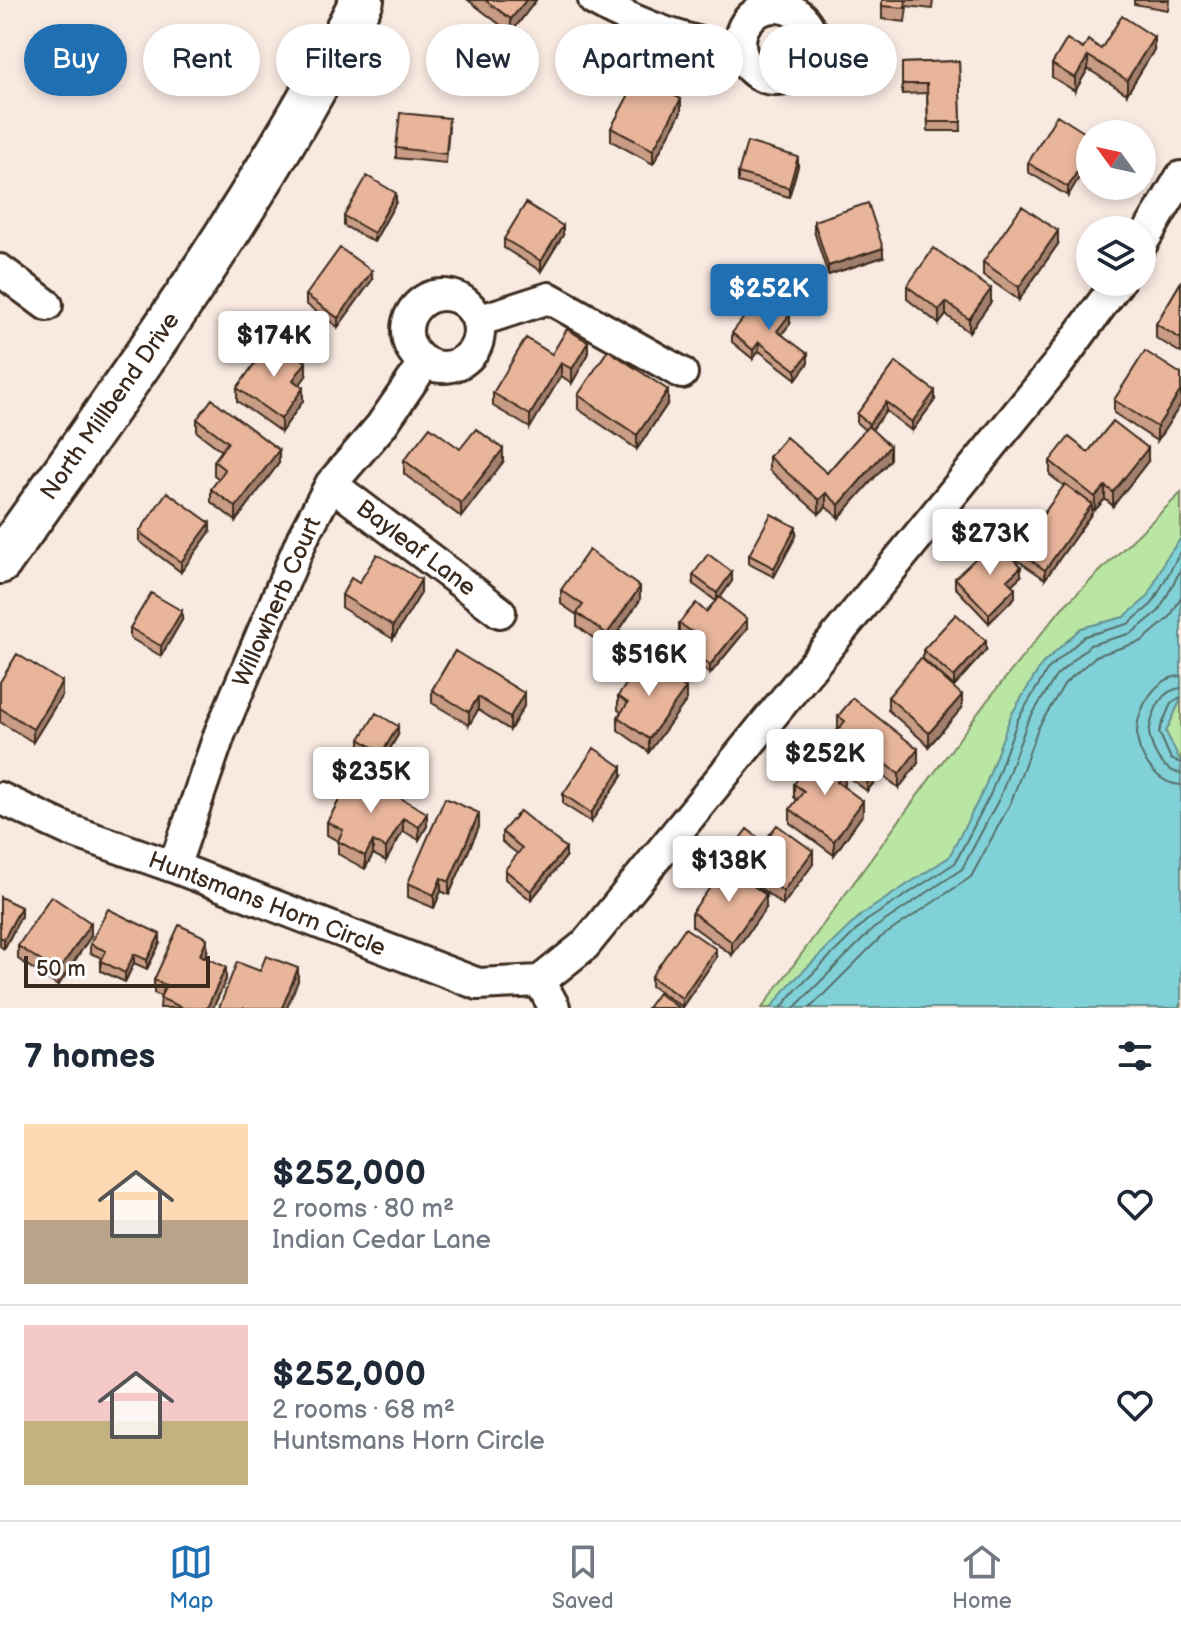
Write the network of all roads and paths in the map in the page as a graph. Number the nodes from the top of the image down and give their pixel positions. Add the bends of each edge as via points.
1 (362, 0) edge
2 (594, 0) edge
3 (804, 8) edge
4 (648, 24) edge
5 (743, 29) edge
6 (743, 55) edge
7 (1181, 177) edge
8 (1156, 219) edge
9 (0, 270) edge
10 (1108, 296) edge
11 (47, 305) dead end
12 (478, 321) junction
13 (425, 362) junction
14 (682, 373) dead end
15 (331, 484) junction
16 (0, 562) edge
17 (500, 612) dead end
18 (0, 798) edge
19 (174, 867) junction
20 (547, 994) edge

1 - 16 street, North Millbend Drive via 274,159 201,275
2 - 4 street
3 - 5 street via 777,6 757,12
3 - 6 street via 812,52 790,77 763,77 752,71
7 - 8 street
9 - 11 street
10 - 20 street, Huntsmans Horn Circle
12 - 13 street via 478,341 465,360 441,367
12 - 13 street via 458,298 437,295 418,305 407,337
12 - 14 street via 549,298
13 - 15 street, Willowherb Court via 381,426
15 - 17 street, Bayleaf Lane
15 - 19 street, Willowherb Court via 267,616
18 - 19 street, Huntsmans Horn Circle via 69,830
19 - 20 street, Huntsmans Horn Circle via 478,984

